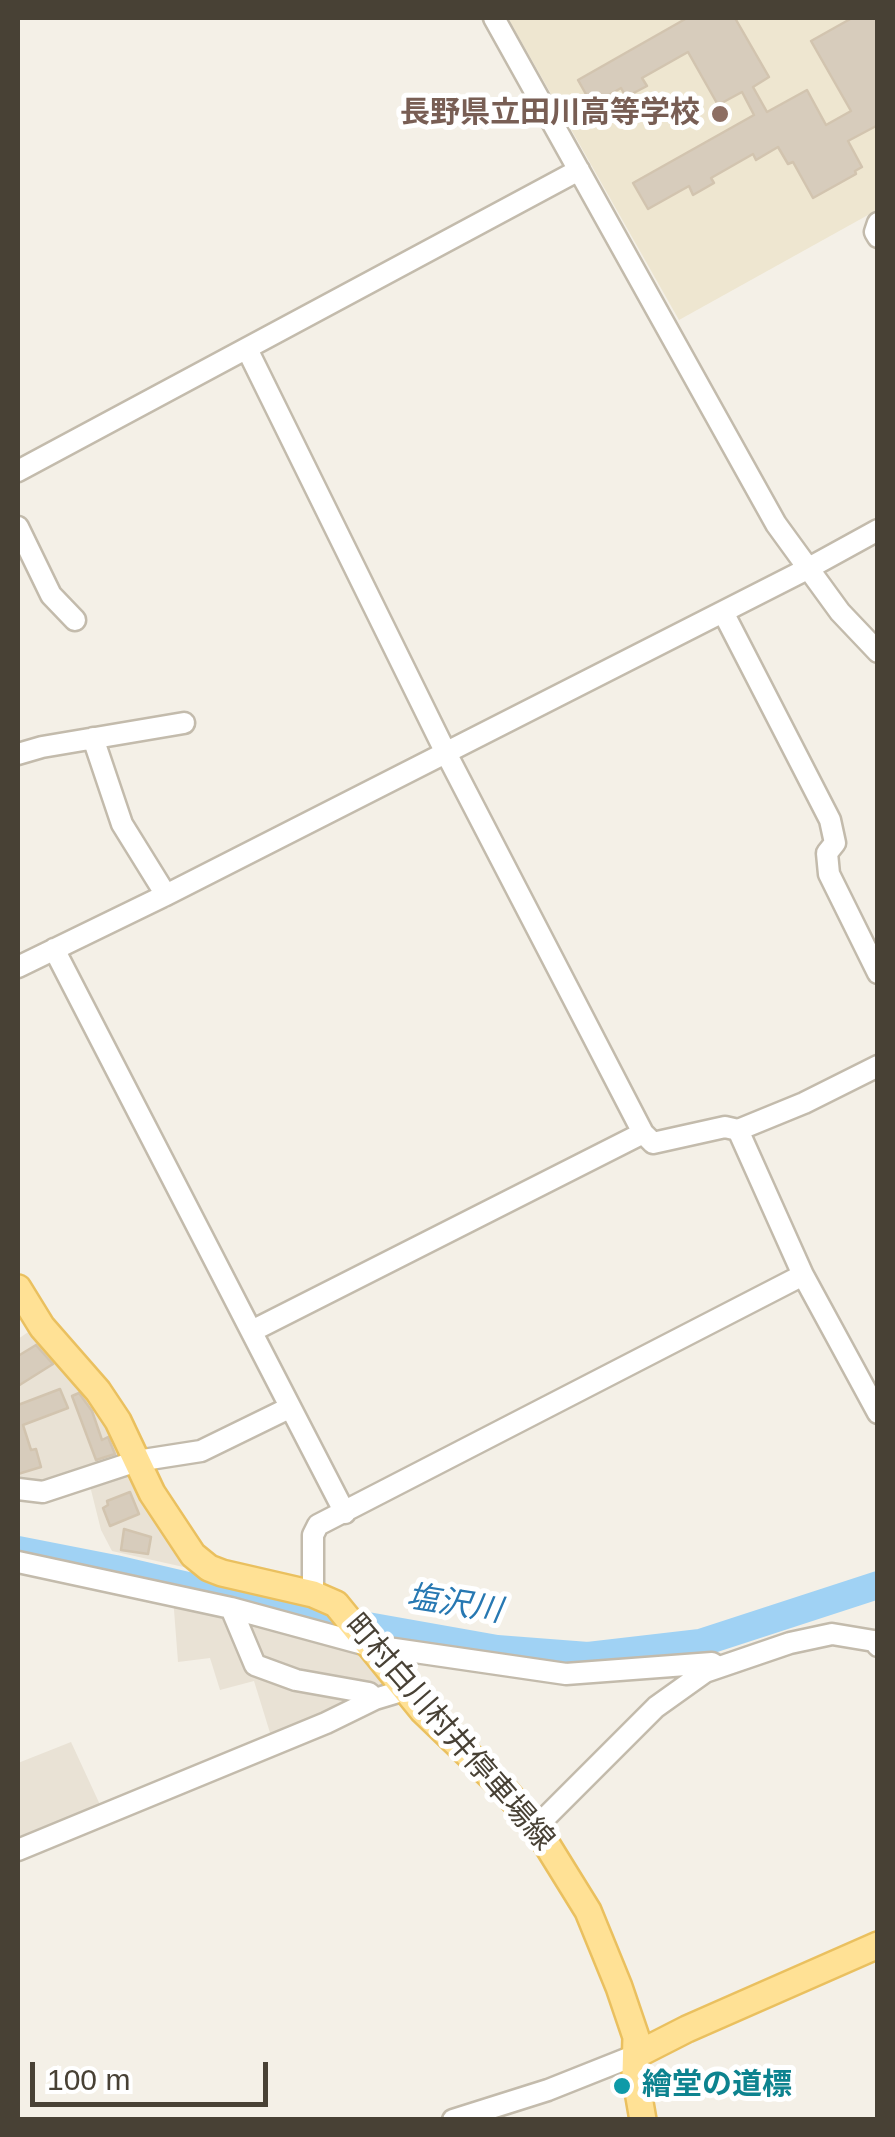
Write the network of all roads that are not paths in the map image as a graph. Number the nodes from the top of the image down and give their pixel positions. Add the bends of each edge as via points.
1 (494, 18) edge
2 (579, 170) junction
3 (878, 223) edge
4 (878, 237) edge
5 (247, 348) junction
6 (18, 471) edge
7 (18, 527) edge
8 (878, 530) edge
9 (807, 569) junction
10 (723, 612) junction
11 (75, 620) dead end
12 (878, 652) edge
13 (184, 724) dead end
14 (93, 738) junction
15 (445, 751) junction
16 (18, 754) edge
17 (166, 895) junction
18 (54, 949) junction
19 (18, 967) edge
20 (878, 972) edge
21 (878, 1066) edge
22 (738, 1130) junction
23 (643, 1133) junction
24 (803, 1275) junction
25 (18, 1288) edge
26 (252, 1331) junction
27 (289, 1408) junction
28 (878, 1413) edge
29 (137, 1461) junction
30 (18, 1490) edge
31 (345, 1512) junction
32 (18, 1562) edge
33 (313, 1594) junction
34 (231, 1608) junction
35 (876, 1641) edge
36 (366, 1643) junction
37 (718, 1666) junction
38 (404, 1690) junction
39 (376, 1699) junction
40 (536, 1827) junction
41 (18, 1850) edge
42 (878, 1945) edge
43 (636, 2055) junction
44 (453, 2120) edge
45 (643, 2120) edge

1 - 2 street
2 - 5 street
2 - 9 street
3 - 4 street
5 - 6 street
5 - 15 street
7 - 11 street via 51,595
8 - 9 street
9 - 10 street
9 - 12 street
10 - 15 street
10 - 20 street via 830,820 835,843 827,853 829,874
13 - 14 street
14 - 16 street
14 - 17 street via 122,824
15 - 17 street
15 - 23 street
17 - 18 street
18 - 19 street
18 - 26 street
21 - 22 street
22 - 23 street via 652,1142
22 - 24 street
23 - 26 street
24 - 28 street
24 - 31 street
25 - 29 main road, 町村白川村井停車場線 via 98,1391
26 - 27 street
27 - 29 street via 201,1451
27 - 31 street
29 - 30 street via 43,1492
29 - 33 main road, 町村白川村井停車場線 via 181,1542 209,1568
31 - 33 street via 312,1535
32 - 34 street
33 - 36 main road, 町村白川村井停車場線 via 343,1610
34 - 36 street
34 - 39 street via 255,1665
35 - 37 street via 832,1634
36 - 37 street via 566,1674
36 - 38 main road, 町村白川村井停車場線
37 - 40 street via 656,1707
38 - 39 street
38 - 40 main road, 町村白川村井停車場線
39 - 41 street
40 - 43 main road, 町村白川村井停車場線 via 588,1910 636,2037
42 - 43 main road
43 - 44 street
43 - 45 main road, 町村白川村井停車場線

